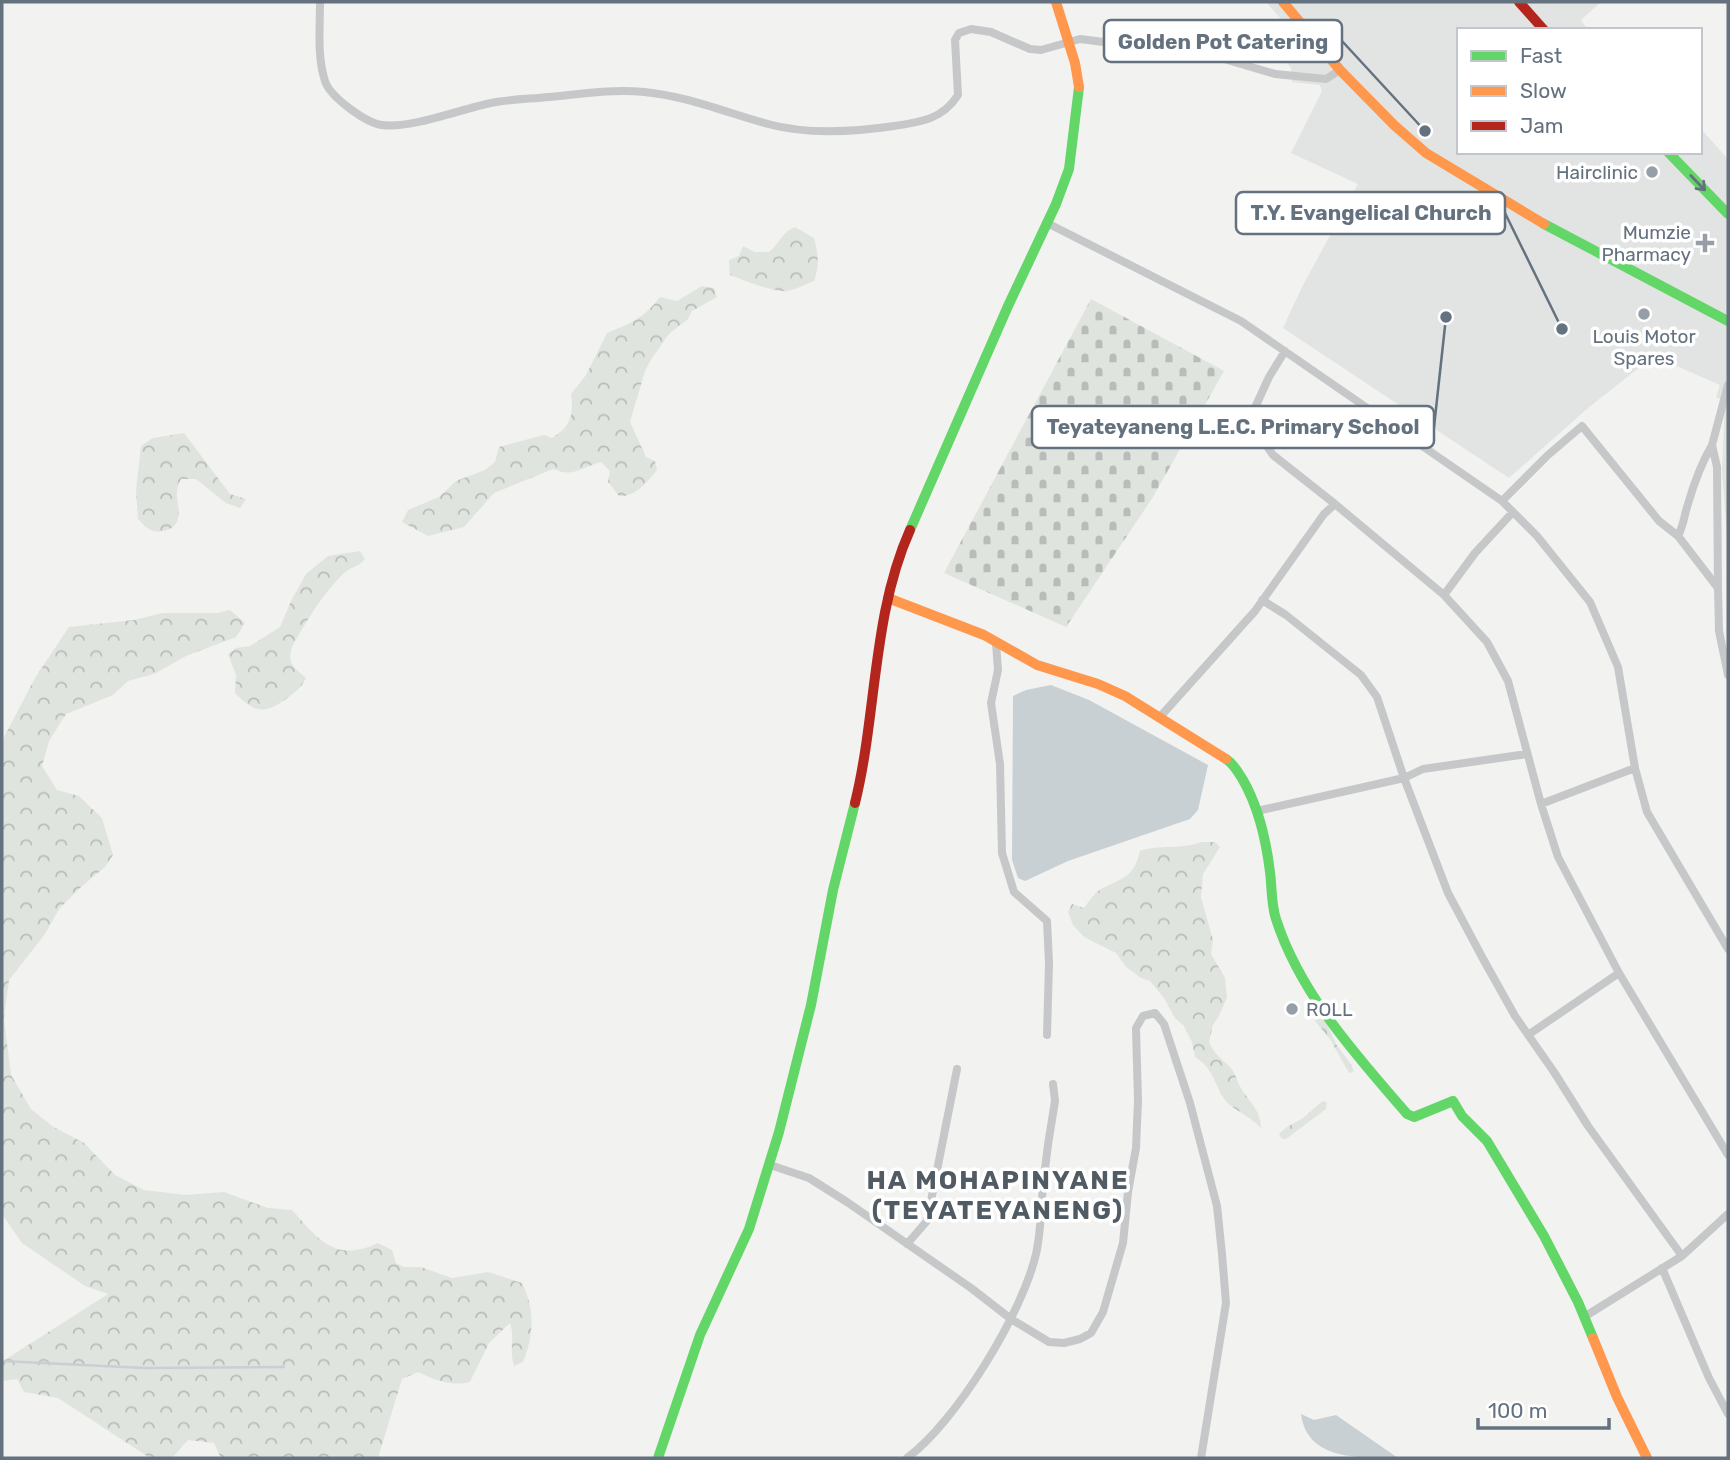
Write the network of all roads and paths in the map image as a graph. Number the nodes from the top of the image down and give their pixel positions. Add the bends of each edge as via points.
1 (320, 2) edge
2 (1056, 2) edge
3 (1283, 2) edge
4 (1525, 4) edge
5 (1543, 28) edge
6 (1070, 43) junction
7 (1340, 70) junction
8 (1670, 154) edge
9 (1728, 214) edge
10 (1047, 223) junction
11 (1728, 321) edge
12 (1286, 351) junction
13 (1728, 385) edge
14 (1712, 446) junction
15 (1502, 501) junction
16 (1335, 503) junction
17 (1512, 513) junction
18 (1678, 536) junction
19 (1718, 588) junction
20 (1444, 595) junction
21 (888, 598) junction
22 (1262, 600) junction
23 (996, 643) junction
24 (1728, 675) edge
25 (1159, 718) junction
26 (1527, 754) junction
27 (1634, 768) junction
28 (1404, 778) junction
29 (1541, 804) junction
30 (1257, 811) junction
31 (1728, 949) edge
32 (1619, 973) junction
33 (1047, 1035) dead end
34 (1528, 1035) junction
35 (957, 1069) dead end
36 (1053, 1084) dead end
37 (1728, 1155) edge
38 (770, 1165) junction
39 (1728, 1214) edge
40 (907, 1244) junction
41 (1682, 1256) junction
42 (1662, 1268) junction
43 (1584, 1317) junction
44 (1011, 1319) junction
45 (1728, 1414) edge
46 (658, 1458) edge
47 (907, 1458) edge
48 (1201, 1458) edge
49 (1647, 1458) edge

1 - 6 street via 325,83 340,101 380,125 399,126 492,103 608,90 687,100 802,130 886,127 932,118 952,105 959,87 955,40 959,33 971,29 990,32 1041,50
2 - 6 main road
3 - 7 main road
4 - 5 main road
6 - 7 street via 1080,39 1214,57 1275,74 1326,79
6 - 10 main road via 1079,88 1073,143 1069,169
7 - 11 main road via 1426,153 1534,219
8 -> 9 main road
10 - 12 street via 1241,321
10 - 21 main road via 903,545
12 - 15 street
12 - 16 street via 1253,412 1254,423 1273,455
13 - 14 street
14 - 18 street via 1700,466
14 - 19 street via 1717,467
15 - 17 street
15 - 18 street via 1582,426 1659,522
16 - 20 street
16 - 22 street
17 - 20 street
17 - 27 street via 1537,536 1590,602 1618,667
18 - 19 street
19 - 24 street
20 - 26 street via 1487,642 1508,681
21 - 23 main road
21 - 38 main road via 857,794
22 - 25 street
22 - 28 street via 1361,676 1377,697
23 - 25 main road via 1037,665 1125,695
23 - 33 street via 998,670 992,703 1000,764 1002,853 1014,891 1047,921
25 - 30 main road via 1231,762
26 - 28 street via 1423,769
26 - 29 street
27 - 29 street
27 - 31 street via 1647,811
28 - 30 street
28 - 34 street via 1448,893
29 - 32 street via 1558,857
30 - 43 main road via 1276,917 1307,984 1407,1114 1414,1117 1453,1101 1487,1141 1544,1236
32 - 34 street
32 - 37 street
34 - 41 street
35 - 40 street via 927,1221
36 - 44 street via 1055,1101 1036,1253
38 - 40 street via 809,1178
38 - 46 main road via 749,1228 700,1335
39 - 41 street
40 - 44 street
41 - 42 street
42 - 43 street
42 - 45 street
43 - 49 main road
44 - 47 street via 955,1409 924,1446
44 - 48 street via 1049,1342 1064,1343 1091,1333 1103,1311 1123,1243 1136,1148 1136,1028 1143,1016 1156,1013 1164,1024 1190,1103 1217,1206 1222,1254 1226,1303

